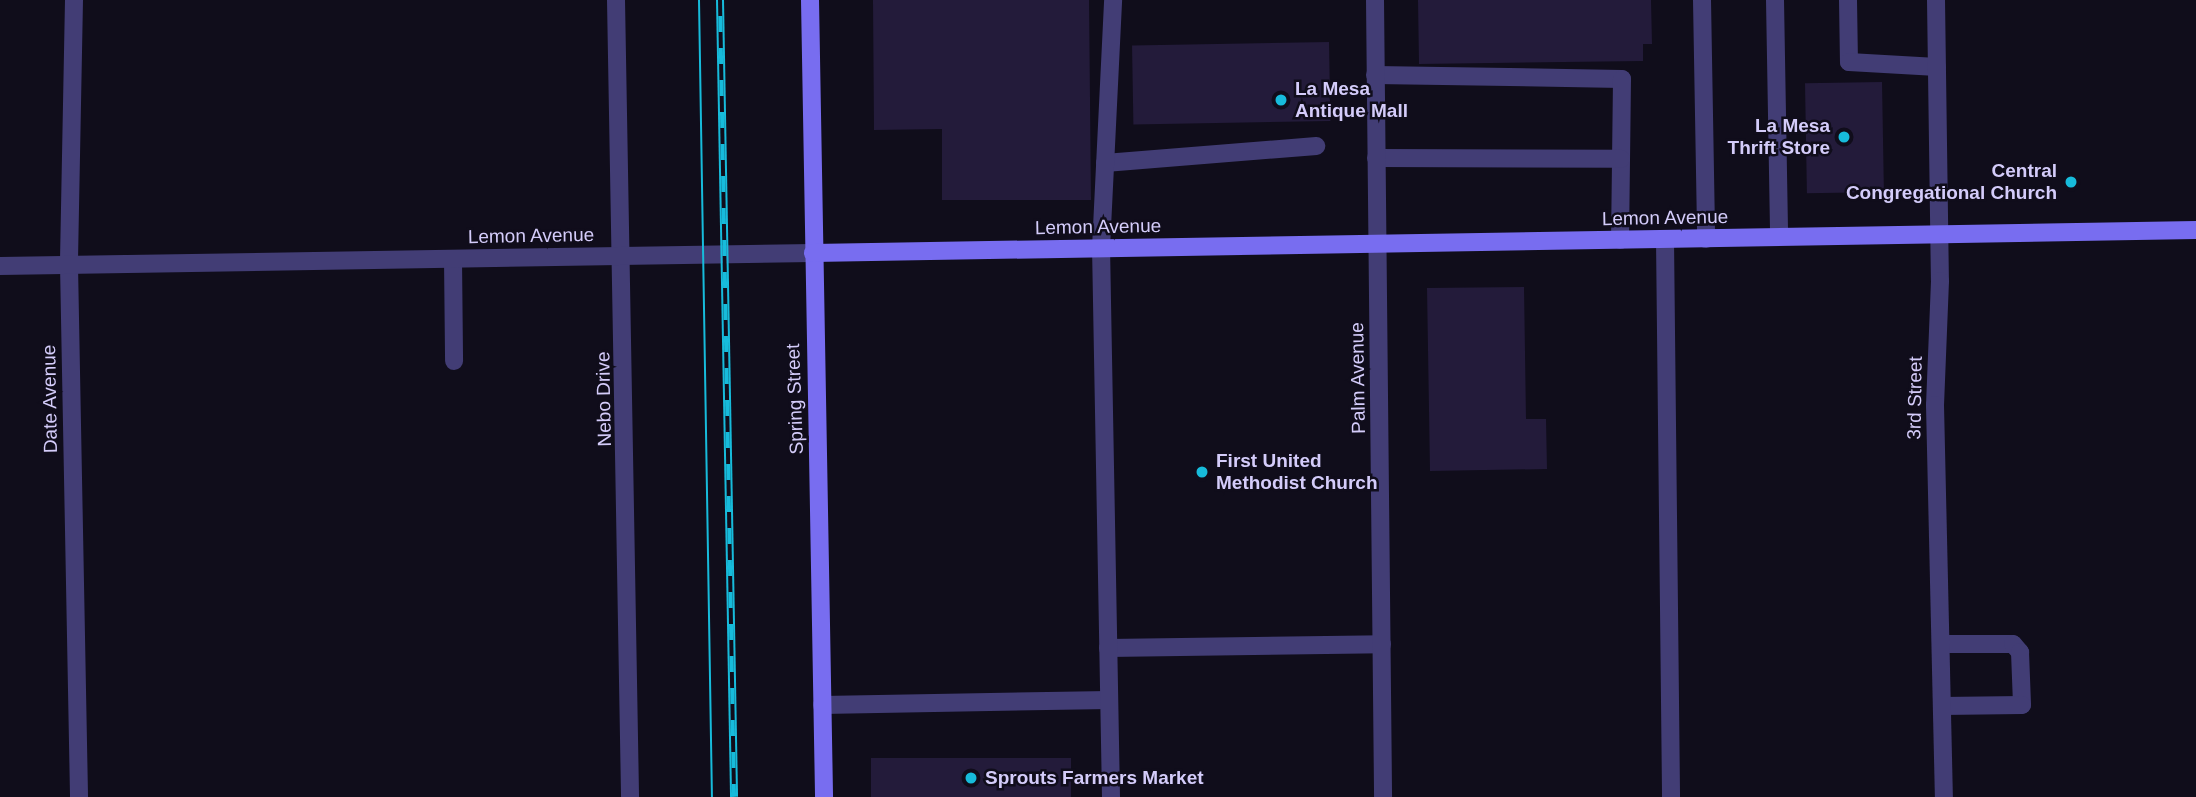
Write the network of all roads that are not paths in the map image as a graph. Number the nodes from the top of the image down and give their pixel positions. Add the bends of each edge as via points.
1 (74, 0) edge
2 (616, 0) edge
3 (810, 0) edge
4 (1113, 0) edge
5 (1375, 0) edge
6 (1702, 0) edge
7 (1775, 0) edge
8 (1848, 0) edge
9 (1936, 0) edge
10 (1937, 67) junction
11 (1375, 75) junction
12 (1316, 146) dead end
13 (1376, 158) junction
14 (1621, 159) junction
15 (1105, 163) junction
16 (2196, 230) edge
17 (1939, 235) junction
18 (1779, 237) junction
19 (1665, 239) junction
20 (1706, 239) junction
21 (1620, 240) junction
22 (1377, 244) junction
23 (1101, 248) junction
24 (813, 253) junction
25 (621, 256) junction
26 (453, 259) junction
27 (69, 265) junction
28 (0, 266) edge
29 (454, 361) dead end
30 (1382, 644) junction
31 (1941, 644) junction
32 (1108, 648) junction
33 (1109, 700) junction
34 (822, 705) junction
35 (1942, 706) junction
36 (79, 797) edge
37 (630, 797) edge
38 (824, 797) edge
39 (1111, 797) edge
40 (1383, 797) edge
41 (1671, 797) edge
42 (1944, 797) edge

1 - 27 street, Date Avenue
2 - 25 street, Nebo Drive
3 - 24 main road, Spring Street
4 - 15 street
5 - 11 street, Palm Avenue
6 - 20 street
7 - 18 street
8 - 10 street via 1849,62
9 - 10 street, 3rd Street
10 - 17 street, 3rd Street
11 - 13 street, Palm Avenue
11 - 14 street via 1622,79
12 - 15 street
13 - 14 street
13 - 22 street, Palm Avenue
14 - 21 street
15 - 23 street
16 - 17 main road, Lemon Avenue
17 - 18 main road, Lemon Avenue
17 - 31 street, 3rd Street via 1935,405
18 - 20 main road, Lemon Avenue
19 - 20 main road, Lemon Avenue
19 - 21 main road, Lemon Avenue
19 - 41 street
21 - 22 main road, Lemon Avenue
22 - 23 main road, Lemon Avenue
22 - 30 street, Palm Avenue
23 - 24 main road, Lemon Avenue
23 - 32 street
24 - 25 street, Lemon Avenue
24 - 34 main road, Spring Street
25 - 26 street, Lemon Avenue
25 - 37 street, Nebo Drive
26 - 27 street, Lemon Avenue
26 - 29 street
27 - 28 street, Lemon Avenue
27 - 36 street, Date Avenue
30 - 32 street
30 - 40 street, Palm Avenue
31 - 35 street, 3rd Street
31 - 35 street via 2013,644 2020,652 2022,705
32 - 33 street
33 - 34 street
33 - 39 street
34 - 38 main road, Spring Street
35 - 42 street, 3rd Street

